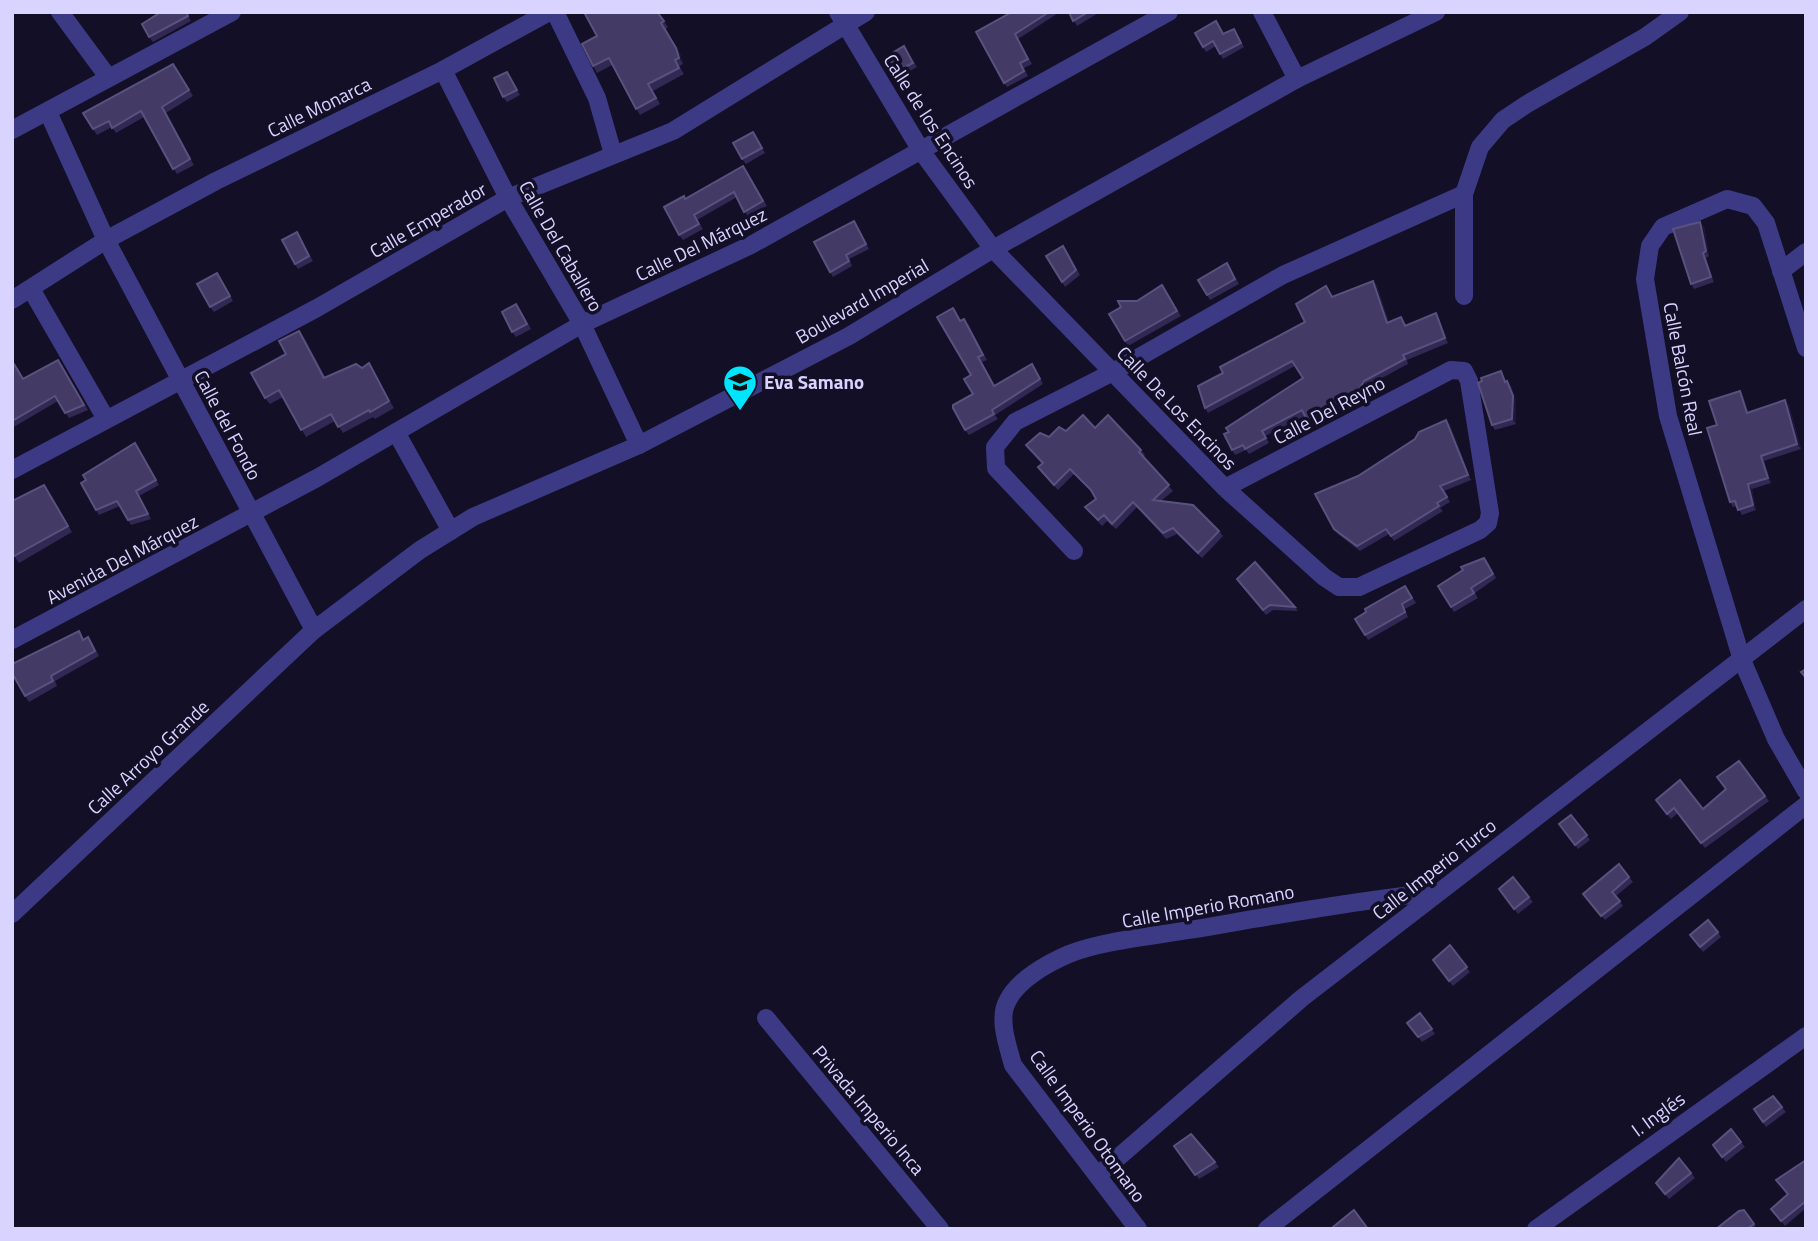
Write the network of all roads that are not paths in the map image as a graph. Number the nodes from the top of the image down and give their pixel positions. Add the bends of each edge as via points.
1 (60, 12) edge
2 (549, 12) edge
3 (555, 12) edge
4 (866, 12) edge
5 (1169, 12) edge
6 (1262, 12) edge
7 (1436, 12) edge
8 (1680, 12) edge
9 (225, 14) edge
10 (841, 18) edge
11 (443, 70) junction
12 (108, 77) junction
13 (1297, 79) junction
14 (48, 111) junction
15 (12, 130) edge
16 (922, 152) junction
17 (614, 154) junction
18 (1464, 194) junction
19 (508, 198) junction
20 (106, 240) junction
21 (993, 249) junction
22 (1806, 252) edge
23 (1781, 271) junction
24 (31, 289) junction
25 (1464, 296) dead end
26 (12, 300) edge
27 (582, 324) junction
28 (1806, 348) edge
29 (1113, 372) junction
30 (180, 380) junction
31 (106, 419) junction
32 (396, 432) junction
33 (639, 445) junction
34 (12, 470) edge
35 (1226, 488) junction
36 (252, 514) junction
37 (451, 531) junction
38 (1074, 551) dead end
39 (1339, 587) joint
40 (1806, 609) edge
41 (314, 630) junction
42 (12, 640) edge
43 (1742, 660) junction
44 (1806, 791) edge
45 (1806, 805) edge
46 (1437, 892) junction
47 (12, 914) edge
48 (1005, 1004) joint
49 (766, 1018) dead end
50 (1806, 1036) edge
51 (1098, 1175) junction
52 (940, 1229) edge
53 (1138, 1229) edge
54 (1267, 1229) edge
55 (1536, 1229) edge

1 - 12 street
2 - 11 street, Calle Monarca
3 - 17 street via 597,98
4 - 10 street, Calle Emperador
5 - 16 street, Calle Del Márquez
6 - 13 street
7 - 13 street, Boulevard Imperial
8 - 18 street via 1503,120 1480,147
9 - 12 street
10 - 16 street, Calle de los Encinos
10 - 17 street, Calle Emperador via 673,131
11 - 19 street, Calle Del Caballero
11 - 20 street, Calle Monarca
12 - 14 street
13 - 21 street, Boulevard Imperial
14 - 15 street
14 - 20 street, Calle del Fondo
16 - 21 street, Calle de los Encinos
16 - 27 street, Calle Del Márquez via 751,245
17 - 19 street, Calle Emperador
18 - 25 street
18 - 29 street via 1283,275
19 - 27 street, Calle Del Caballero
19 - 30 street, Calle Emperador via 317,308
20 - 24 street, Calle Monarca
20 - 30 street, Calle del Fondo
21 - 29 street, Calle De Los Encinos
21 - 33 street, Boulevard Imperial via 849,336
22 - 23 street
23 - 28 street, Calle Balcón Real
23 - 43 street, Calle Balcón Real via 1766,223 1753,206 1727,199 1663,227 1650,246 1645,279 1668,416
24 - 26 street, Calle Monarca
24 - 31 street
27 - 32 street, Calle Del Márquez
27 - 33 street, Calle Del Caballero
29 - 35 street, Calle De Los Encinos
29 - 38 street via 1015,422 995,447 996,468
30 - 31 street, Calle Emperador
30 - 36 street, Calle del Fondo
31 - 34 street, Calle Emperador
32 - 36 street, Calle Del Márquez
32 - 37 street
33 - 37 street, Boulevard Imperial via 473,517
35 - 39 street, Calle De Los Encinos
35 - 39 street, Calle Del Reyno via 1451,370 1464,372 1490,513 1488,523 1359,587
36 - 41 street, Calle del Fondo
36 - 42 street, Avenida Del Márquez
37 - 41 street, Boulevard Imperial
40 - 43 street, Calle Imperio Turco
41 - 47 street, Calle Arroyo Grande
43 - 44 street, Calle Balcón Real via 1776,739
43 - 46 street, Calle Imperio Turco
45 - 54 street
46 - 48 street, Calle Imperio Romano via 1135,939 1070,954 1030,976
46 - 51 street, Calle Imperio Turco via 1302,998
48 - 51 street, Calle Imperio Otomano via 1005,1035 1013,1065
49 - 52 street, Privada Imperio Inca
50 - 55 street, I. Inglés
51 - 53 street, Calle Imperio Otomano

